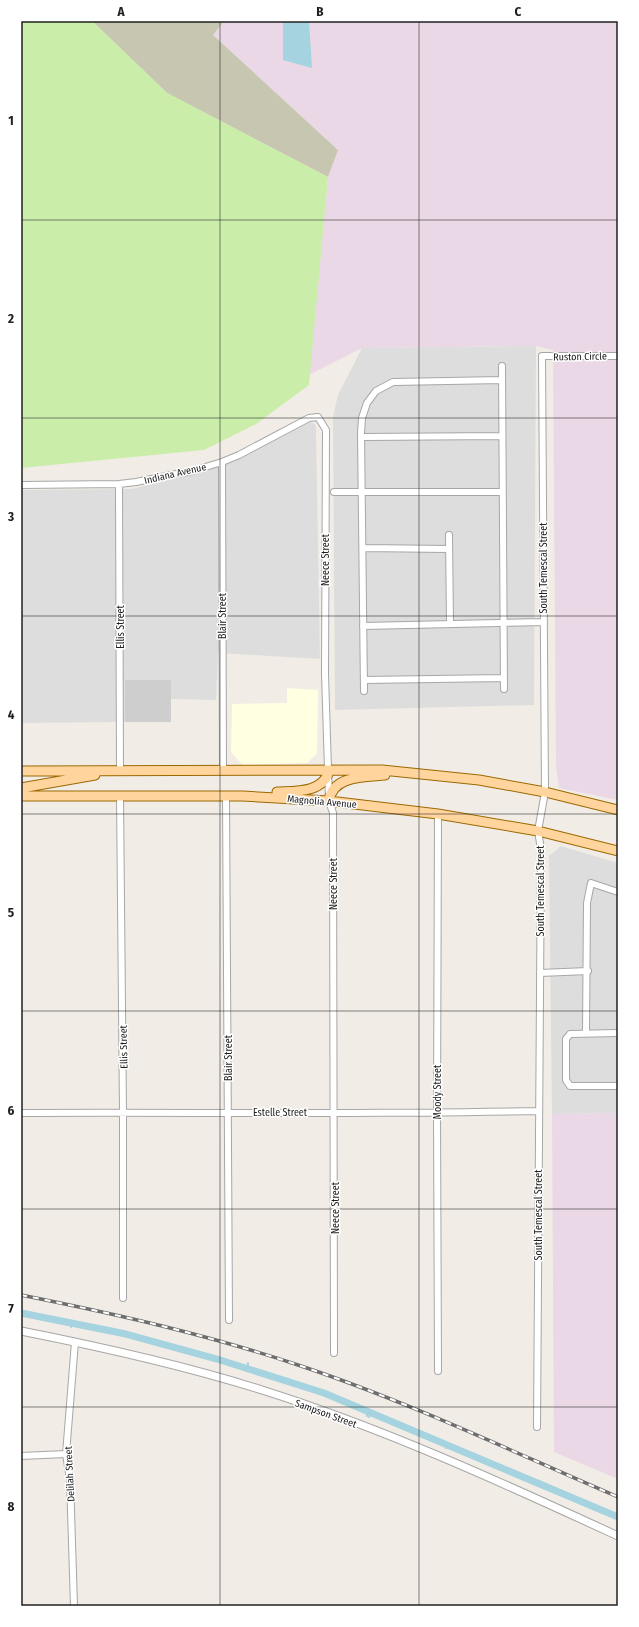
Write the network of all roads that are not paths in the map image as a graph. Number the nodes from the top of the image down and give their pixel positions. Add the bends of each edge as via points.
1 (542, 356) joint
2 (618, 356) edge
3 (502, 366) dead end
4 (502, 380) junction
5 (318, 417) joint
6 (362, 436) junction
7 (502, 436) junction
8 (222, 462) junction
9 (119, 484) junction
10 (21, 485) edge
11 (334, 492) dead end
12 (502, 492) junction
13 (362, 493) junction
14 (449, 535) dead end
15 (362, 548) junction
16 (449, 548) junction
17 (544, 622) junction
18 (503, 623) junction
19 (450, 624) junction
20 (363, 626) junction
21 (504, 678) junction
22 (364, 680) junction
23 (504, 689) dead end
24 (364, 691) dead end
25 (120, 770) junction
26 (223, 770) junction
27 (21, 771) edge
28 (329, 771) junction
29 (406, 772) junction
30 (21, 788) edge
31 (546, 792) junction
32 (21, 796) edge
33 (120, 796) junction
34 (226, 796) junction
35 (243, 796) junction
36 (329, 801) junction
37 (618, 810) edge
38 (438, 814) junction
39 (538, 831) junction
40 (618, 851) edge
41 (618, 892) edge
42 (588, 971) junction
43 (540, 972) junction
44 (586, 1033) junction
45 (618, 1033) edge
46 (618, 1086) edge
47 (539, 1111) junction
48 (228, 1112) junction
49 (335, 1112) junction
50 (21, 1113) edge
51 (123, 1113) junction
52 (437, 1113) junction
53 (123, 1298) dead end
54 (230, 1320) dead end
55 (21, 1331) edge
56 (75, 1342) junction
57 (334, 1353) dead end
58 (438, 1371) dead end
59 (537, 1427) dead end
60 (66, 1454) junction
61 (21, 1456) edge
62 (618, 1536) edge
63 (74, 1606) edge

1 - 2 street, Ruston Circle
1 - 17 street, South Temescal Street
3 - 4 street
4 - 6 street via 393,382 376,391 367,403 362,418
4 - 7 street
5 - 8 street, Indiana Avenue via 309,418
5 - 28 street, Neece Street via 326,430 326,674
6 - 7 street
6 - 13 street
7 - 12 street
8 - 9 street, Indiana Avenue
8 - 26 street, Blair Street
9 - 10 street, Indiana Avenue
9 - 25 street, Ellis Street
11 - 13 street
12 - 13 street
12 - 18 street
13 - 15 street
14 - 16 street
15 - 16 street
15 - 20 street
16 - 19 street
17 - 18 street
17 - 31 street, South Temescal Street
18 - 19 street
18 - 21 street
19 - 20 street
20 - 22 street
21 - 22 street
21 - 23 street
22 - 24 street
25 - 26 main road
25 - 27 main road
25 - 30 main road
26 - 28 main road
28 - 29 main road
28 - 35 main road via 326,780 318,786
28 - 36 street, Neece Street
29 - 31 main road via 479,780
29 - 36 main road via 340,783 331,791
31 - 37 main road
31 - 39 street, South Temescal Street
32 - 33 main road, Magnolia Avenue
33 - 34 main road, Magnolia Avenue
33 - 51 street, Ellis Street
34 - 35 main road, Magnolia Avenue
34 - 48 street, Blair Street
35 - 36 main road, Magnolia Avenue
36 - 38 main road, Magnolia Avenue
36 - 49 street, Neece Street via 333,813
38 - 39 main road, Magnolia Avenue
38 - 52 street, Moody Street
39 - 40 main road, Magnolia Avenue
39 - 43 street, South Temescal Street via 541,842
41 - 42 street via 591,883 587,903
42 - 43 street
42 - 44 street
43 - 47 street, South Temescal Street
44 - 45 street
44 - 46 street via 570,1034 566,1039 566,1080 570,1086
47 - 52 street, Estelle Street
47 - 59 street, South Temescal Street
48 - 49 street, Estelle Street
48 - 51 street, Estelle Street
48 - 54 street, Blair Street
49 - 52 street, Estelle Street
49 - 57 street, Neece Street
50 - 51 street, Estelle Street
51 - 53 street, Ellis Street
52 - 58 street, Moody Street
55 - 56 street, Sampson Street
56 - 60 street, Delilah Street
56 - 62 street, Sampson Street via 190,1370 300,1403 452,1462
60 - 61 street
60 - 63 street, Delilah Street via 70,1479

